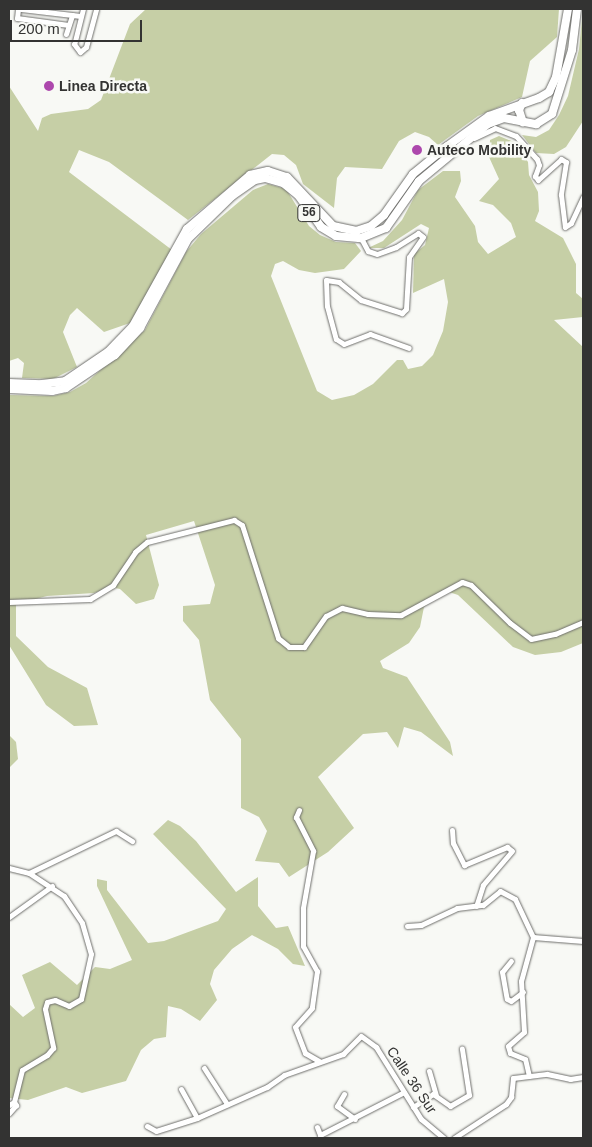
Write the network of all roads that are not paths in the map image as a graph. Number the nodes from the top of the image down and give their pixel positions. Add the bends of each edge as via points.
1 (20, 9) edge
2 (83, 9) edge
3 (96, 9) edge
4 (568, 9) edge
5 (577, 9) edge
6 (72, 15) junction
7 (81, 16) junction
8 (69, 25) junction
9 (66, 34) dead end
10 (544, 96) junction
11 (522, 103) junction
12 (556, 106) junction
13 (523, 122) junction
14 (464, 142) junction
15 (583, 197) edge
16 (361, 238) junction
17 (409, 348) dead end
18 (9, 383) edge
19 (9, 388) edge
20 (9, 602) edge
21 (583, 622) edge
22 (299, 810) dead end
23 (452, 830) dead end
24 (132, 841) dead end
25 (9, 868) edge
26 (28, 873) junction
27 (52, 886) junction
28 (476, 906) junction
29 (9, 917) edge
30 (407, 926) dead end
31 (533, 937) junction
32 (583, 941) edge
33 (511, 962) dead end
34 (523, 992) junction
35 (462, 1049) dead end
36 (319, 1062) junction
37 (204, 1068) dead end
38 (429, 1071) dead end
39 (529, 1076) junction
40 (583, 1077) edge
41 (181, 1089) dead end
42 (404, 1092) junction
43 (344, 1094) dead end
44 (436, 1095) junction
45 (11, 1103) edge
46 (226, 1104) junction
47 (413, 1107) junction
48 (9, 1113) edge
49 (197, 1118) junction
50 (355, 1119) junction
51 (147, 1126) dead end
52 (317, 1127) dead end
53 (444, 1138) edge
54 (454, 1138) edge

1 - 6 street
1 - 8 street via 17,18
2 - 7 street
3 - 7 street via 86,47 80,52 74,44
4 - 10 main road via 556,77
5 - 12 main road, 56 via 572,50
6 - 7 street
6 - 8 street
8 - 9 street
10 - 11 main road, 56
10 - 12 main road
11 - 13 main road via 519,114
11 - 18 main road, 56 via 490,116 446,147 413,174 384,215 366,229 348,230 327,222 300,188 282,174 268,171 250,174 187,228 133,326 108,352 65,381
12 - 13 main road, 56 via 541,123
13 - 14 main road, 56 via 498,119
14 - 15 street via 495,128 507,130 537,159 539,165 535,176 538,180 561,159 566,162 560,195 565,227 571,223
14 - 16 main road, 56 via 415,185 397,217 386,228
16 - 17 street via 368,251 377,254 418,233 423,235 409,257 410,281 406,309 402,313 361,300 339,282 326,280 327,306 336,339 344,344 370,334
16 - 19 main road, 56 via 345,238 326,231 283,183 265,178 255,180 232,196 188,239 143,323 115,355 66,388 52,391
20 - 21 street via 90,599 113,585 135,552 147,542 234,520 242,524 278,638 289,647 304,647 326,616 342,608 368,614 401,615 462,582 471,585 510,623 531,638 555,634
22 - 36 street via 296,817 313,851 302,908 302,946 317,972 312,1008 295,1027 305,1053
23 - 28 street via 452,843 464,865 507,847 512,850 483,884
24 - 26 street via 116,831
25 - 26 street
26 - 27 street
27 - 29 street
27 - 45 street via 74,908 82,923 91,964 84,994 78,1002 69,1006 53,1000 47,1002 45,1009 53,1048 22,1070
28 - 30 street via 457,908 421,925
28 - 31 street via 485,903 496,891 512,896
31 - 32 street
31 - 34 street via 522,976
33 - 34 street via 502,972 507,998 511,1002
34 - 39 street via 524,1032 508,1046 510,1053 525,1059
35 - 44 street via 469,1095 450,1106
36 - 42 street, Calle 36 Sur via 343,1054 361,1036 376,1047
36 - 46 street via 284,1075 268,1087
37 - 46 street
38 - 44 street
39 - 40 street
39 - 54 street via 511,1080 511,1097 506,1104
41 - 49 street
42 - 47 street, Calle 36 Sur
42 - 50 street
43 - 50 street via 337,1106
44 - 47 street via 431,1094
45 - 48 street via 16,1105
46 - 49 street
47 - 53 street, Calle 36 Sur via 421,1119
49 - 51 street via 156,1131
50 - 52 street via 320,1135

